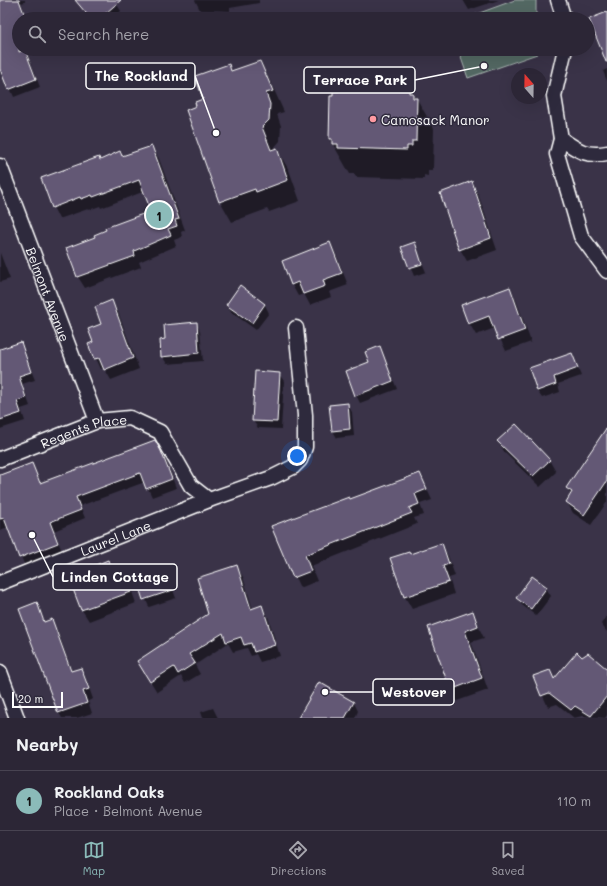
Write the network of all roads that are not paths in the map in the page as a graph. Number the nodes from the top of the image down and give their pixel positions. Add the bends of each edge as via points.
1 (558, 0) edge
2 (562, 12) edge
3 (563, 56) edge
4 (561, 139) junction
5 (607, 153) edge
6 (0, 166) edge
7 (3, 184) edge
8 (607, 271) edge
9 (296, 328) dead end
10 (97, 422) junction
11 (0, 459) edge
12 (209, 500) junction
13 (0, 583) edge
14 (0, 672) edge
15 (17, 718) edge

1 - 2 street
3 - 4 street via 554,96
4 - 5 street via 578,151 595,156
4 - 8 street via 557,154 581,236
6 - 7 street, Belmont Avenue
7 - 10 street, Belmont Avenue
9 - 12 street via 305,447 300,460 293,467 271,478
10 - 11 street, Regents Place
10 - 12 street, Regents Place via 130,418 160,432 191,486
12 - 13 street, Laurel Lane
14 - 15 street

